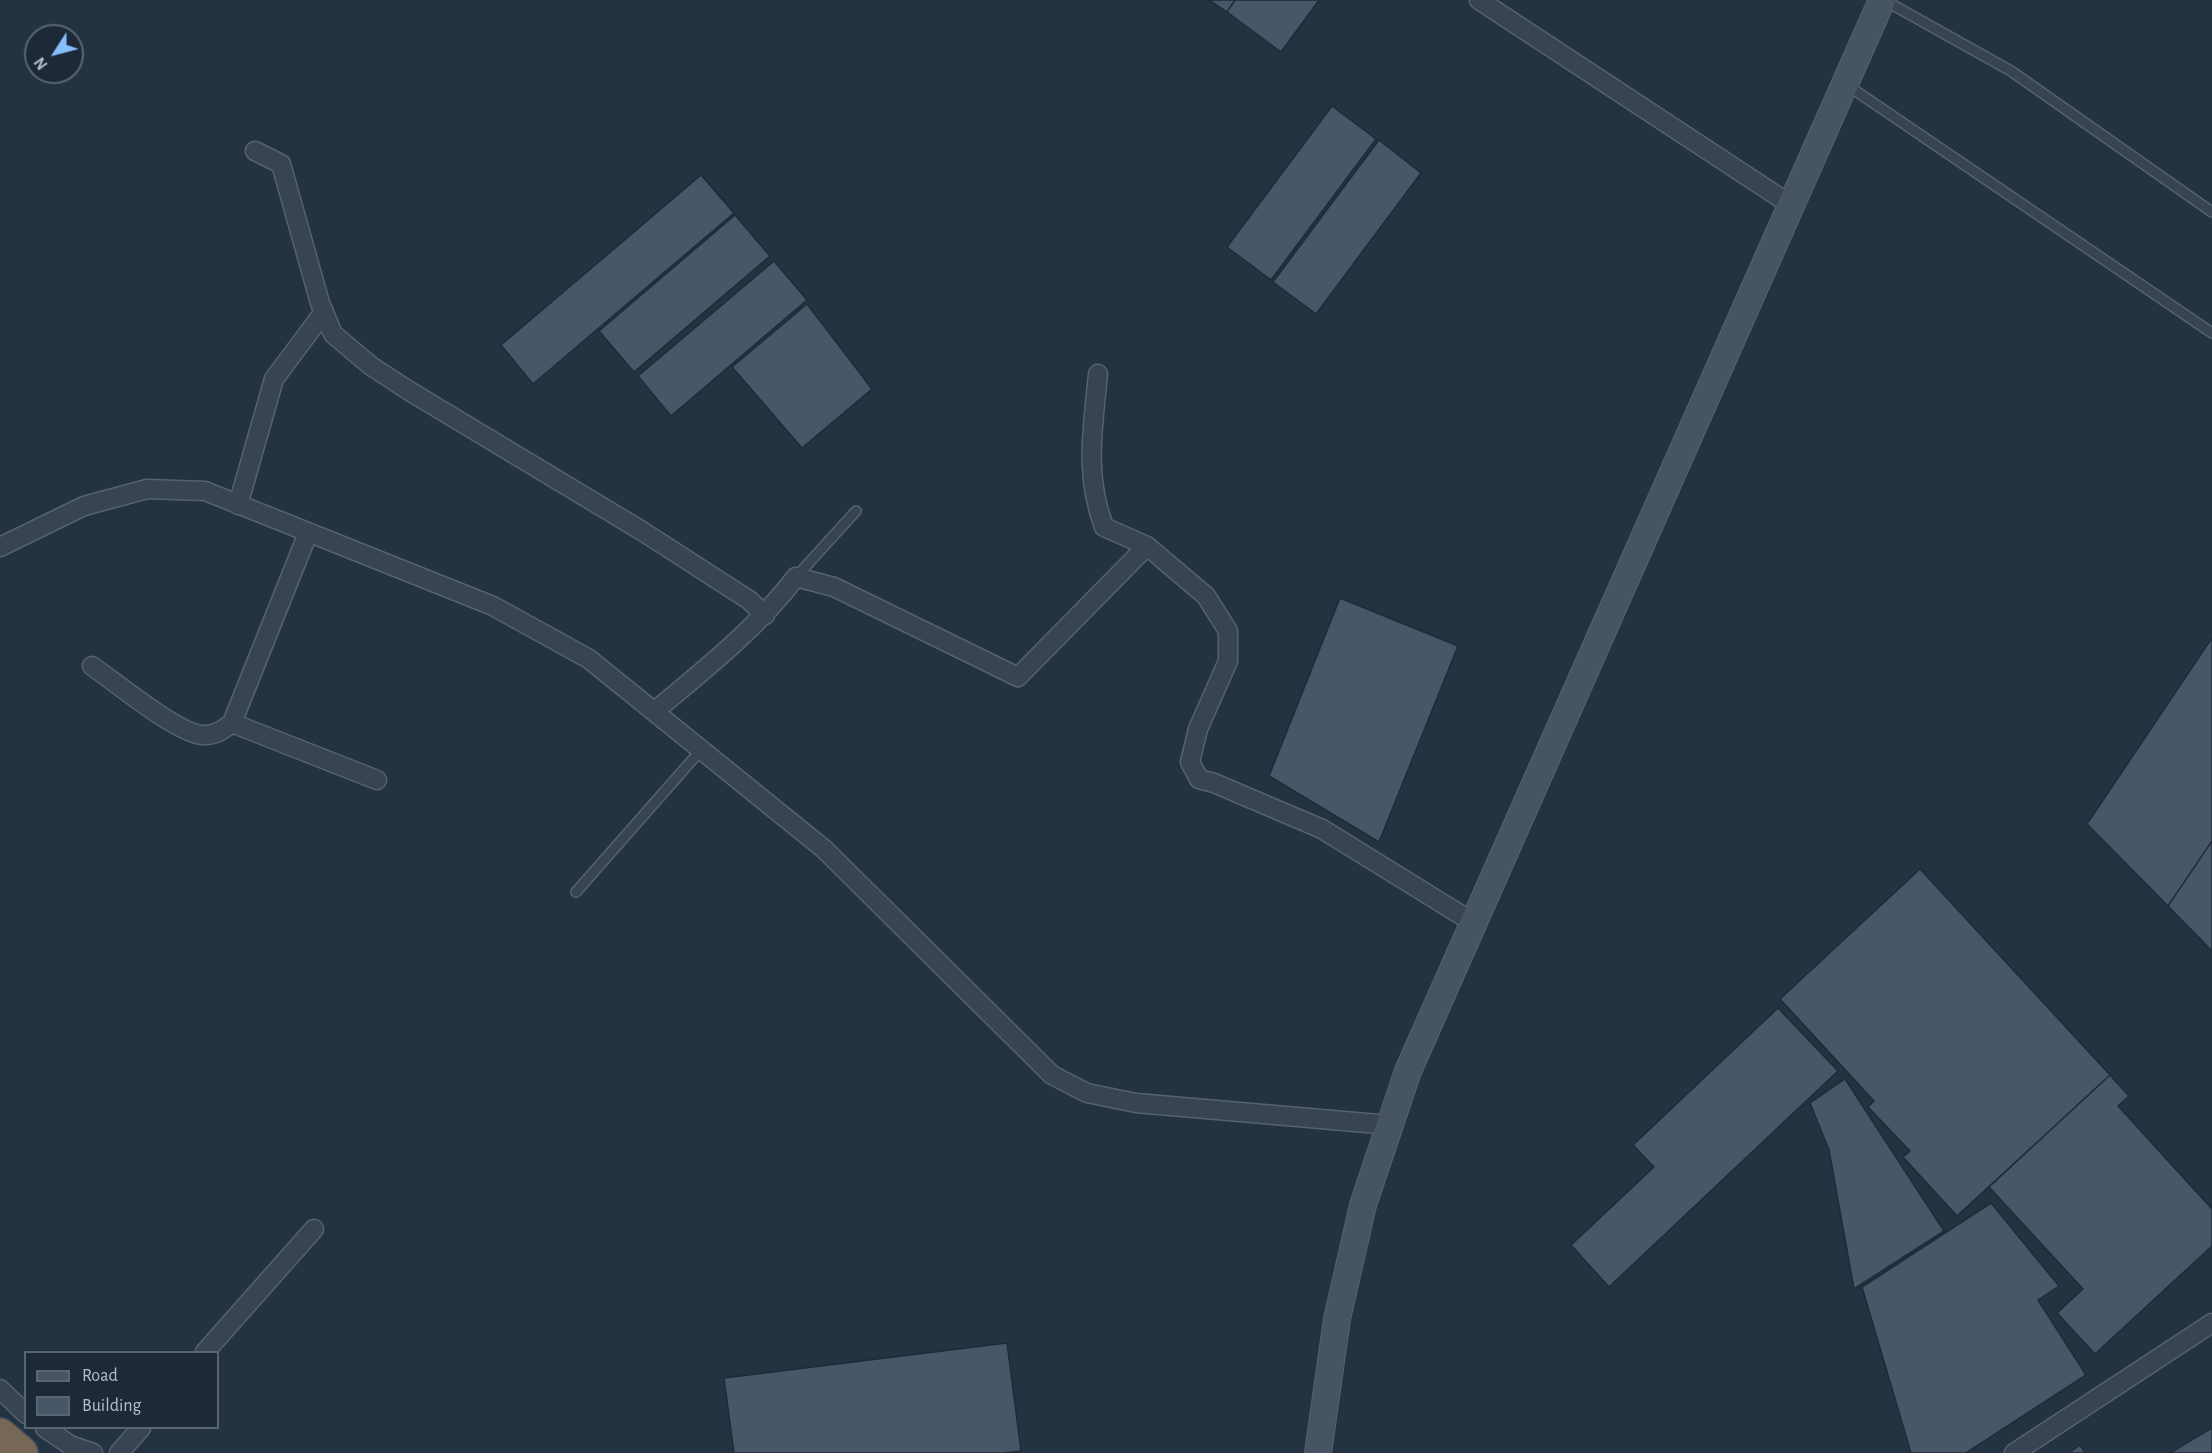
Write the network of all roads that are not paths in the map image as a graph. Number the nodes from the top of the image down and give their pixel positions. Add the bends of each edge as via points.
1 (1479, 0) edge
2 (1883, 0) edge
3 (1845, 84) junction
4 (255, 151) dead end
5 (1791, 205) junction
6 (2212, 212) edge
7 (324, 312) junction
8 (2212, 333) edge
9 (1098, 374) dead end
10 (238, 504) junction
11 (856, 512) dead end
12 (308, 533) junction
13 (1147, 546) junction
14 (0, 548) edge
15 (796, 577) junction
16 (765, 615) junction
17 (92, 666) dead end
18 (655, 711) junction
19 (232, 723) junction
20 (701, 750) junction
21 (377, 780) dead end
22 (576, 892) dead end
23 (1474, 923) junction
24 (1390, 1125) junction
25 (314, 1229) dead end
26 (2212, 1323) edge
27 (207, 1351) edge
28 (0, 1389) edge
29 (24, 1412) edge
30 (46, 1429) edge
31 (140, 1429) edge
32 (0, 1435) edge
33 (21, 1453) edge
34 (93, 1453) edge
35 (119, 1453) edge
36 (1318, 1453) edge
37 (2014, 1453) edge

1 - 5 street
2 - 3 street
2 - 6 lane via 2011,71
3 - 5 street
3 - 8 lane
4 - 7 street via 281,164
5 - 23 street
7 - 10 street via 274,379
7 - 16 street via 333,334 371,366 642,531 749,600
9 - 13 street via 1090,459 1094,500 1104,527
10 - 12 street
10 - 14 street via 206,491 147,489 84,506
11 - 15 lane
12 - 18 street via 493,606 589,659
12 - 19 street
13 - 15 street via 1018,677 834,587
13 - 23 street via 1206,596 1228,631 1228,662 1198,729 1190,762 1199,779 1322,829
15 - 16 street
16 - 18 street
17 - 19 street via 195,734 211,735
18 - 20 street
19 - 21 street
20 - 22 lane
20 - 24 street via 824,849 1052,1075 1087,1093 1136,1102
23 - 24 street via 1408,1071
24 - 36 street via 1363,1205 1337,1319
25 - 27 street
26 - 37 street
28 - 29 street
30 - 34 street via 70,1445
31 - 35 street
32 - 33 highway

